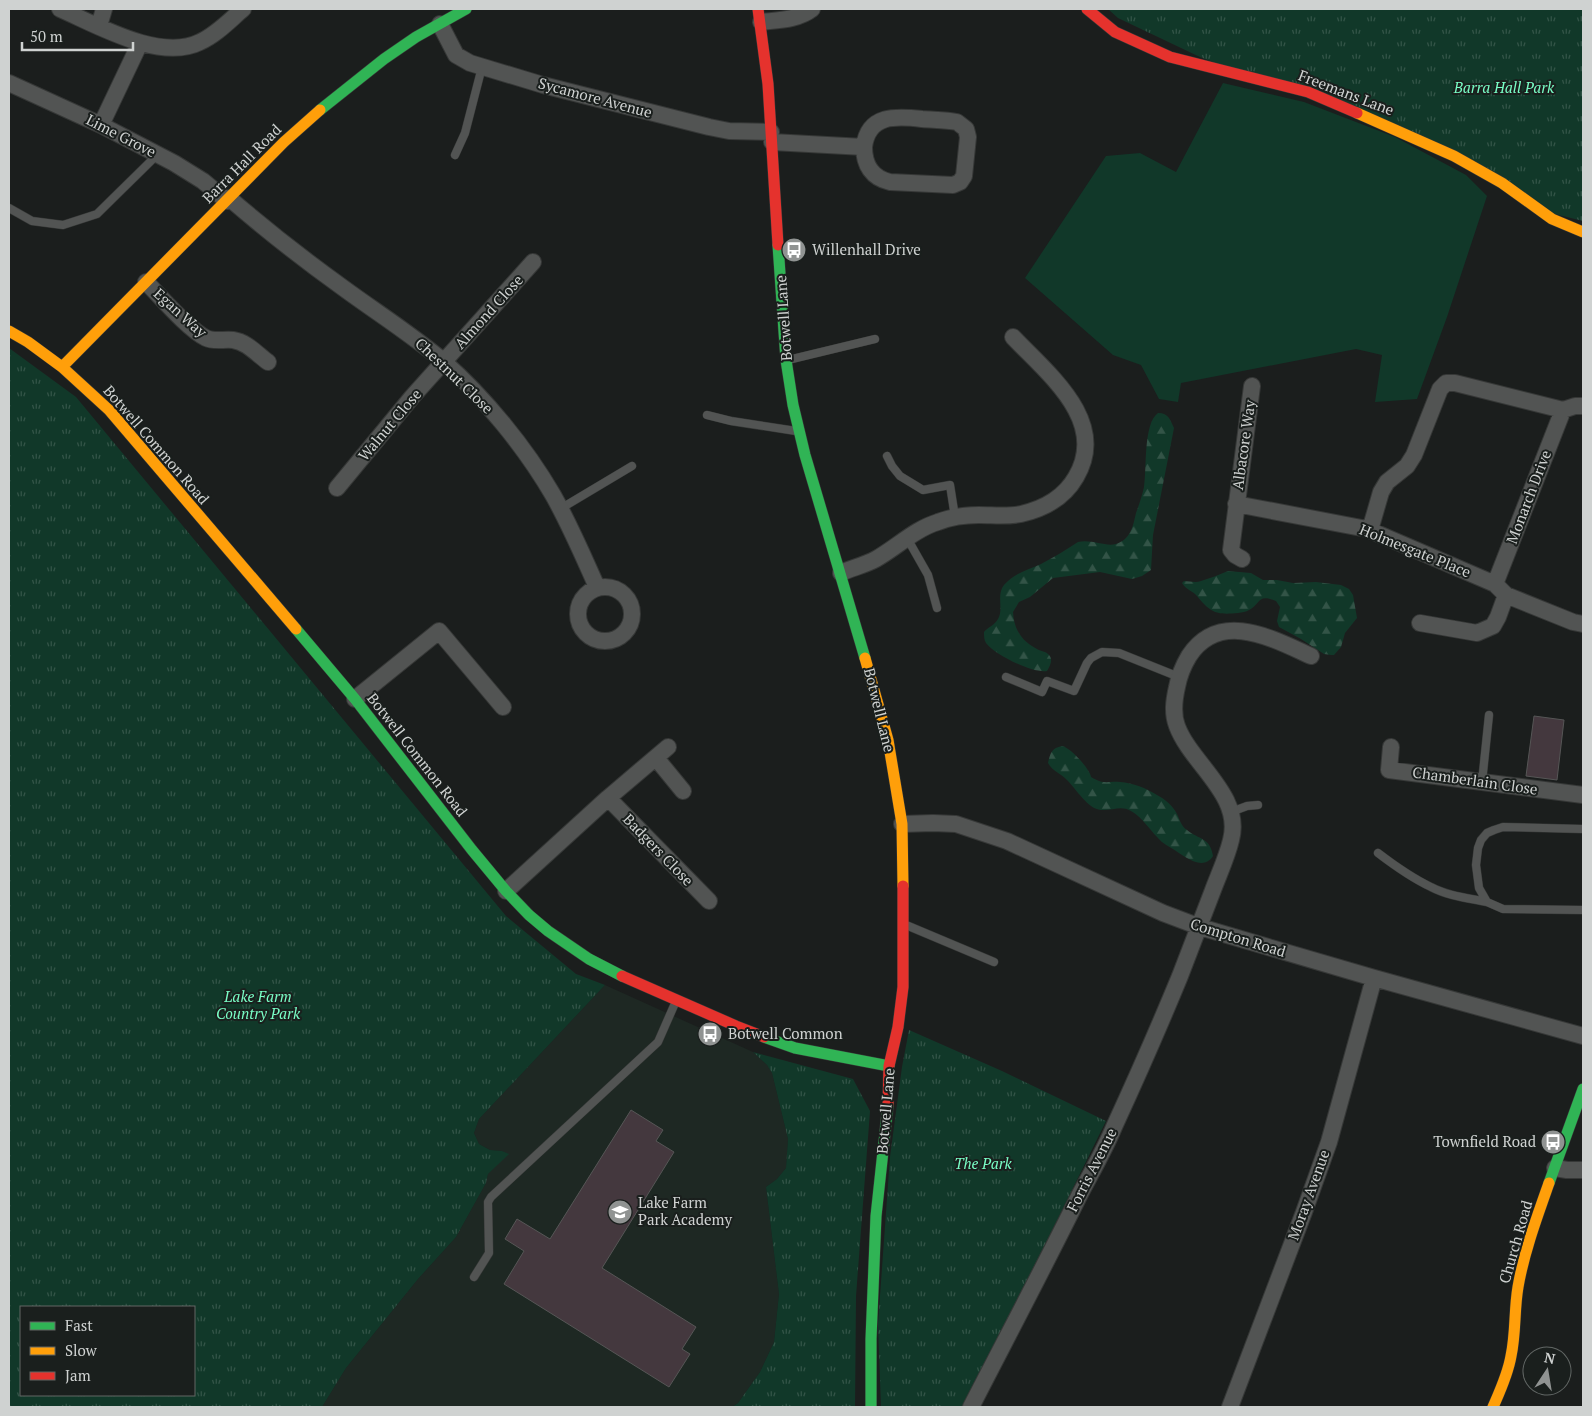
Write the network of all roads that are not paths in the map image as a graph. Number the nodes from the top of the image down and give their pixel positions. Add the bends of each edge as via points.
1 (60, 9) edge
2 (104, 9) edge
3 (243, 9) edge
4 (466, 9) edge
5 (812, 9) edge
6 (1087, 9) edge
7 (760, 16) edge
8 (440, 24) junction
9 (100, 26) junction
10 (140, 43) junction
11 (482, 67) junction
12 (9, 83) edge
13 (101, 125) junction
14 (771, 137) junction
15 (864, 147) junction
16 (158, 154) junction
17 (455, 155) dead end
18 (228, 200) junction
19 (9, 208) edge
20 (1583, 232) edge
21 (533, 262) dead end
22 (146, 282) junction
23 (9, 331) edge
24 (1013, 337) dead end
25 (875, 339) dead end
26 (786, 360) junction
27 (268, 362) dead end
28 (444, 362) junction
29 (62, 367) junction
30 (1252, 386) dead end
31 (1583, 406) edge
32 (1563, 410) junction
33 (707, 415) dead end
34 (799, 431) junction
35 (887, 456) dead end
36 (632, 466) dead end
37 (337, 488) dead end
38 (1236, 504) junction
39 (560, 509) junction
40 (955, 517) junction
41 (1370, 530) junction
42 (908, 538) junction
43 (1242, 559) dead end
44 (841, 573) junction
45 (597, 588) dead end
46 (1501, 589) junction
47 (938, 608) dead end
48 (1420, 623) dead end
49 (1583, 624) edge
50 (1311, 656) dead end
51 (1006, 677) dead end
52 (1179, 677) junction
53 (355, 699) junction
54 (503, 706) dead end
55 (1489, 715) dead end
56 (668, 747) dead end
57 (1391, 747) dead end
58 (656, 758) junction
59 (1482, 782) junction
60 (683, 791) dead end
61 (1583, 796) edge
62 (608, 798) junction
63 (1258, 805) dead end
64 (1231, 812) junction
65 (902, 824) junction
66 (1583, 830) edge
67 (1378, 853) dead end
68 (506, 891) junction
69 (709, 901) dead end
70 (1487, 902) junction
71 (1583, 910) edge
72 (904, 924) junction
73 (1200, 927) junction
74 (994, 962) dead end
75 (1374, 978) junction
76 (677, 1000) junction
77 (1583, 1036) edge
78 (889, 1066) junction
79 (1583, 1089) edge
80 (1555, 1168) junction
81 (1583, 1170) edge
82 (474, 1277) dead end
83 (871, 1407) edge
84 (971, 1407) edge
85 (1230, 1407) edge
86 (1493, 1407) edge

1 - 9 street
2 - 9 street
3 - 10 street via 193,45 165,47
4 - 8 street, Barra Hall Road
5 - 7 street, Botwell Lane via 792,18
6 - 20 street, Freemans Lane via 1115,32 1170,56 1308,92 1393,128 1454,156 1502,183 1552,219
7 - 14 street, Botwell Lane
8 - 11 street, Sycamore Avenue via 456,55
8 - 18 street, Barra Hall Road via 401,47 339,92 284,142
9 - 10 street
10 - 13 street
11 - 14 street, Sycamore Avenue via 709,127
11 - 17 lane via 465,133
12 - 13 street, Lime Grove
13 - 16 street, Lime Grove
14 - 15 street, Sycamore Avenue
14 - 26 street, Botwell Lane
15 - 15 street via 866,135 882,120 894,117 957,122 967,133 964,176 953,185 890,182 875,175 867,166
16 - 18 street, Lime Grove via 189,171
16 - 19 lane via 97,214 63,225 32,221
18 - 22 street, Barra Hall Road
18 - 28 street, Chestnut Close
21 - 28 street, Almond Close
22 - 27 street, Egan Way via 204,337 244,343
22 - 29 street, Barra Hall Road
23 - 29 street, Botwell Common Road
24 - 40 street via 1075,407 1085,439 1082,464 1068,488 1042,507 1018,515
25 - 26 lane
26 - 34 street, Botwell Lane
28 - 37 street, Walnut Close
28 - 39 street, Chestnut Close via 516,440
29 - 53 street, Botwell Common Road via 109,410
30 - 38 street, Albacore Way
31 - 32 street
32 - 41 street via 1446,383 1440,389 1414,455 1381,492
32 - 46 street, Monarch Drive
33 - 34 lane
34 - 44 street, Botwell Lane
35 - 40 lane via 900,476 923,490 950,485
36 - 39 lane
38 - 41 street, Holmesgate Place
38 - 43 street, Albacore Way via 1231,550
39 - 45 street, Chestnut Close
40 - 42 street via 937,522
41 - 46 street, Holmesgate Place
42 - 44 street via 875,559
42 - 47 lane via 928,575
44 - 65 street, Botwell Lane via 888,740
46 - 48 street, Monarch Drive via 1498,617 1493,626 1476,633
46 - 49 street, Holmesgate Place
50 - 52 street via 1263,635 1248,631 1224,632 1199,644
51 - 52 lane via 1042,692 1048,681 1074,691 1091,658 1108,652 1119,653
52 - 64 street via 1174,703 1176,725 1220,789
53 - 54 street via 439,632
53 - 68 street, Botwell Common Road
55 - 59 lane
56 - 58 street
57 - 59 street, Chamberlain Close via 1389,770
58 - 60 street
58 - 62 street
59 - 61 street, Chamberlain Close
62 - 68 street
62 - 69 street, Badgers Close
63 - 64 lane
64 - 73 street, Forris Avenue via 1231,842
65 - 72 street, Botwell Lane
65 - 73 street, Compton Road via 945,823 980,831
66 - 70 lane via 1503,827 1487,833 1478,848 1476,866 1479,888
67 - 70 lane via 1432,888
68 - 76 street, Botwell Common Road via 548,931 589,959
70 - 71 lane via 1503,909
72 - 74 lane
72 - 78 street, Botwell Lane via 901,1011
73 - 75 street, Compton Road
73 - 84 street, Forris Avenue via 1114,1128
75 - 77 street, Compton Road
75 - 85 street, Moray Avenue via 1329,1142
76 - 78 street, Botwell Common Road via 795,1048
76 - 82 lane via 658,1042 491,1197 488,1202 489,1253
78 - 83 street, Botwell Lane via 889,1097 875,1233
79 - 80 street, Church Road
80 - 81 street
80 - 86 street, Church Road via 1520,1275 1511,1356

